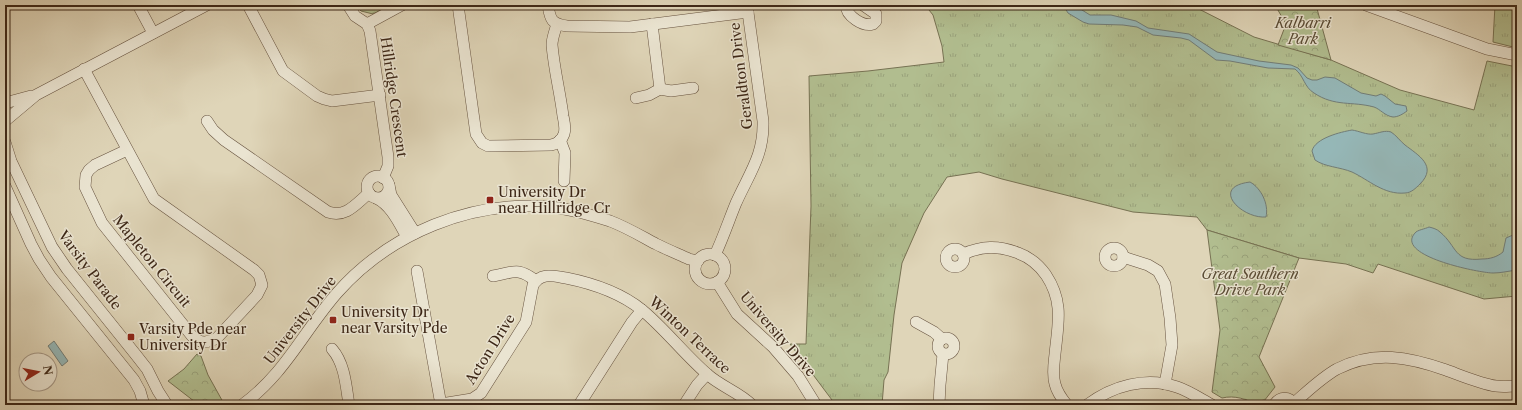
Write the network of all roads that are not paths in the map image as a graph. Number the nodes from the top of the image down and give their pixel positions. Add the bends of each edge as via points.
1 (138, 5) edge
2 (207, 5) edge
3 (248, 5) edge
4 (348, 5) edge
5 (402, 5) edge
6 (458, 5) edge
7 (548, 5) edge
8 (846, 5) edge
9 (863, 5) edge
10 (1366, 5) edge
11 (748, 8) edge
12 (367, 24) junction
13 (557, 24) junction
14 (652, 24) junction
15 (153, 33) junction
16 (1517, 55) edge
17 (84, 70) junction
18 (693, 88) dead end
19 (660, 89) junction
20 (36, 95) junction
21 (380, 95) junction
22 (636, 98) dead end
23 (5, 103) edge
24 (5, 121) edge
25 (207, 121) dead end
26 (560, 140) junction
27 (5, 142) edge
28 (127, 150) junction
29 (564, 181) dead end
30 (386, 182) junction
31 (5, 186) edge
32 (372, 195) junction
33 (411, 235) junction
34 (715, 254) junction
35 (963, 254) dead end
36 (1123, 257) dead end
37 (698, 261) junction
38 (417, 271) dead end
39 (493, 276) dead end
40 (536, 281) junction
41 (717, 282) junction
42 (642, 310) junction
43 (916, 322) dead end
44 (332, 349) dead end
45 (707, 374) junction
46 (1165, 384) junction
47 (1517, 386) edge
48 (1294, 404) edge
49 (144, 405) edge
50 (167, 405) edge
51 (242, 405) edge
52 (349, 405) edge
53 (441, 405) edge
54 (579, 405) edge
55 (684, 405) edge
56 (752, 405) edge
57 (816, 405) edge
58 (939, 405) edge
59 (1067, 405) edge
60 (1087, 405) edge
61 (1212, 405) edge
62 (1274, 405) edge

1 - 15 street
2 - 15 street
3 - 21 street via 283,71 317,96 332,101
4 - 12 street, Hillridge Crescent via 355,16
5 - 12 street
6 - 26 street via 478,139 482,143 494,146 551,145
7 - 13 street via 550,17
8 - 9 street via 848,13 852,16 866,25 873,24 876,21 876,14
10 - 16 street via 1487,49
11 - 14 street
11 - 34 street, Geraldton Drive via 763,137 761,150
12 - 21 street, Hillridge Crescent via 372,40
13 - 14 street via 613,28
13 - 26 street via 552,45 565,130
14 - 19 street
15 - 17 street
17 - 20 street
17 - 28 street, Mapleton Circuit
18 - 19 street via 671,91
19 - 22 street
20 - 23 street
20 - 24 street
21 - 30 street, Hillridge Crescent via 388,157
25 - 32 street via 224,140 328,212 341,214
26 - 29 street via 565,153
27 - 50 street, Varsity Parade via 11,161 52,247 140,360
28 - 28 street, Mapleton Circuit via 154,199 254,270 261,280 257,295 217,338 211,341 201,342 192,336 102,223 85,187 86,174 89,170
30 - 32 street via 386,195 379,198
30 - 32 street via 376,177 370,180 368,186
30 - 33 street
31 - 49 street via 39,259 134,380
32 - 33 street via 383,201
33 - 37 street, University Drive via 454,217 474,212 516,207 551,208 586,214 611,222
33 - 51 street, University Drive via 384,252 350,279 280,370
34 - 37 street via 705,255
34 - 41 street via 725,265 724,275
35 - 59 street via 986,247 1010,249 1032,260 1047,276 1056,294 1059,308 1053,376 1055,386
36 - 46 street via 1158,271 1165,284 1172,345
37 - 41 street via 696,271 700,279 708,284
38 - 53 street
39 - 40 street via 518,272 525,273
40 - 42 street, Winton Terrace via 545,276 569,279 606,290
40 - 53 street, Acton Drive via 526,322 481,394 472,399
41 - 57 street, University Drive via 737,314 798,376
42 - 45 street, Winton Terrace
42 - 54 street
43 - 58 street via 942,339 950,339 954,346 950,353 942,354
44 - 52 street via 341,363
45 - 55 street
45 - 56 street, Winton Terrace
46 - 60 street via 1139,383 1118,387
46 - 61 street via 1178,387
47 - 48 street via 1495,386 1419,361 1373,358 1337,369
48 - 62 street via 1288,398 1284,398

